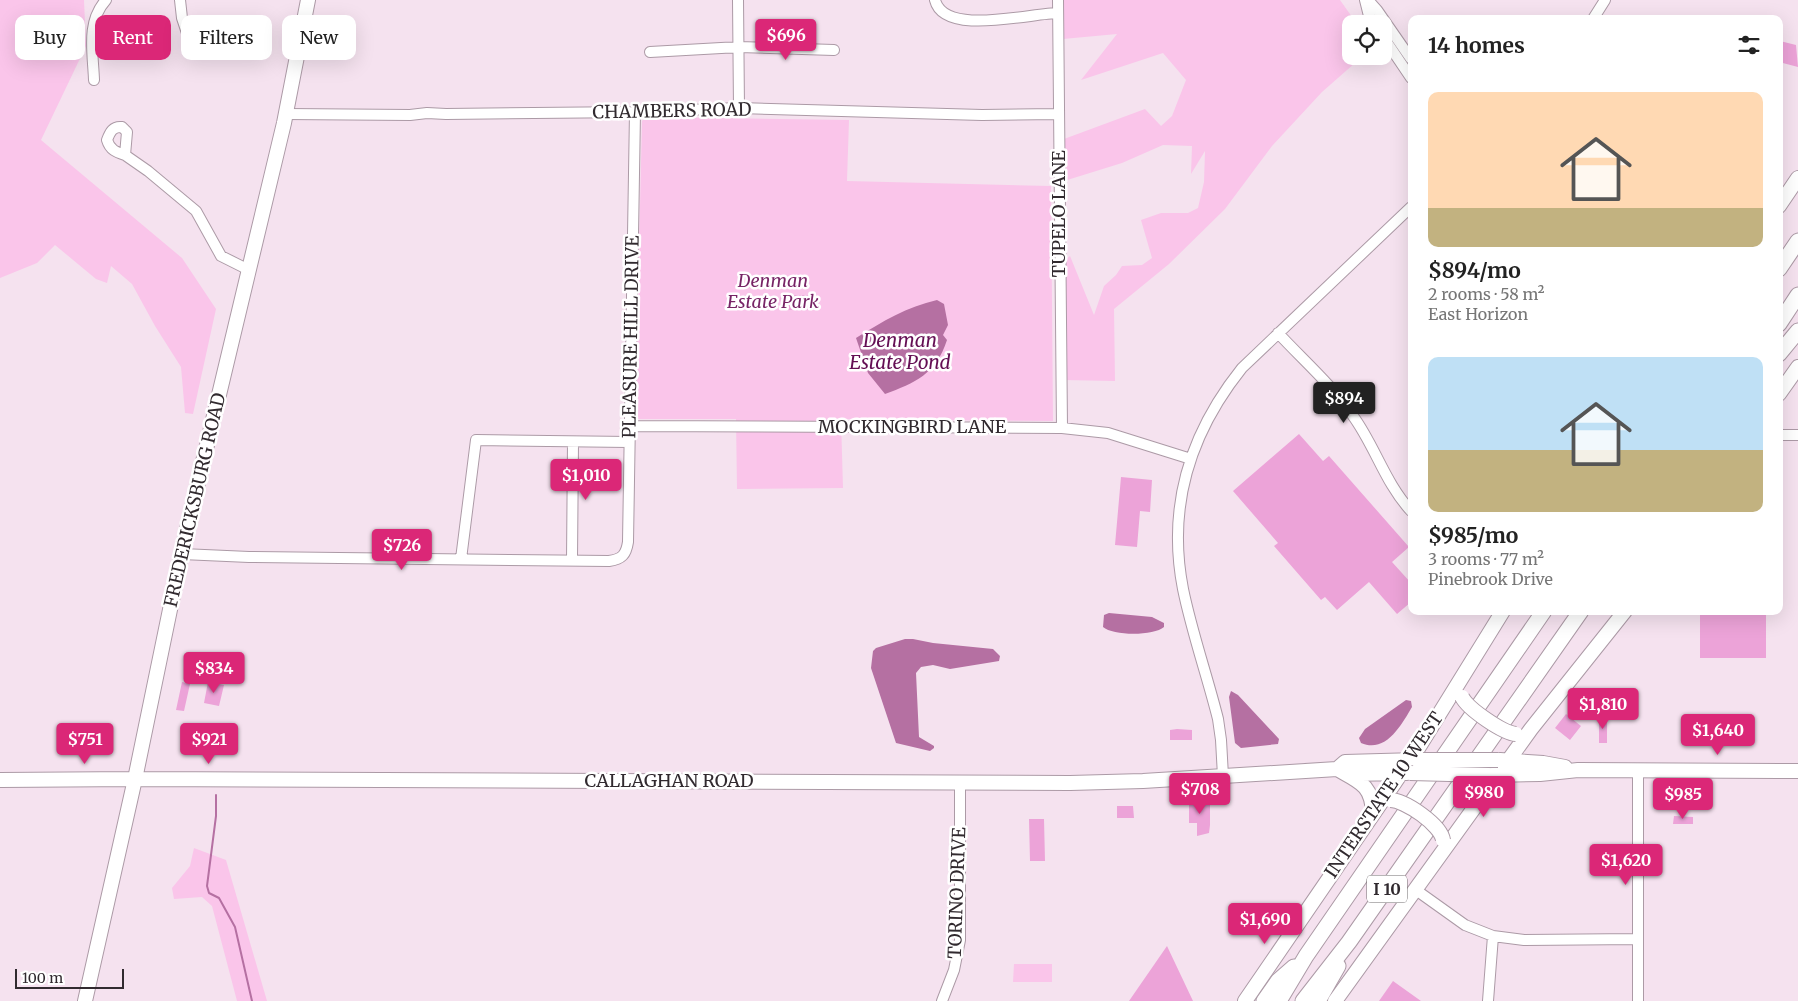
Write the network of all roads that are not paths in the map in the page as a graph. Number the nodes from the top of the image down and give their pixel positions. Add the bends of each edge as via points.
1 (106, 0) edge
2 (180, 0) edge
3 (308, 0) edge
4 (738, 0) edge
5 (935, 0) edge
6 (1058, 0) edge
7 (1366, 0) edge
8 (1605, 0) edge
9 (1058, 13) junction
10 (182, 15) edge
11 (1369, 15) edge
12 (1375, 15) edge
13 (1596, 15) edge
14 (1392, 40) edge
15 (1392, 45) edge
16 (738, 47) junction
17 (834, 50) dead end
18 (650, 52) dead end
19 (1408, 56) edge
20 (1408, 73) edge
21 (94, 80) dead end
22 (739, 108) junction
23 (636, 112) junction
24 (286, 114) junction
25 (1058, 114) junction
26 (124, 155) dead end
27 (1798, 178) edge
28 (1783, 200) edge
29 (1408, 210) edge
30 (1798, 241) edge
31 (1783, 263) edge
32 (249, 270) junction
33 (1798, 295) edge
34 (1783, 318) edge
35 (1798, 331) edge
36 (1278, 333) junction
37 (1783, 349) edge
38 (1798, 367) edge
39 (1783, 388) edge
40 (629, 426) junction
41 (1062, 428) junction
42 (1783, 435) edge
43 (1798, 435) edge
44 (573, 442) junction
45 (629, 442) junction
46 (1191, 459) junction
47 (1408, 507) edge
48 (182, 554) junction
49 (462, 559) junction
50 (572, 560) junction
51 (1501, 615) edge
52 (1541, 615) edge
53 (1578, 615) edge
54 (1623, 615) edge
55 (1461, 681) junction
56 (1524, 733) junction
57 (1502, 761) junction
58 (1543, 763) junction
59 (1410, 767) junction
60 (1578, 770) junction
61 (1638, 770) junction
62 (1798, 771) edge
63 (1341, 772) junction
64 (1493, 775) junction
65 (1223, 776) junction
66 (135, 779) junction
67 (0, 780) edge
68 (960, 782) junction
69 (1381, 806) junction
70 (1443, 846) junction
71 (1416, 890) junction
72 (1493, 936) junction
73 (1638, 939) junction
74 (1349, 942) junction
75 (1306, 956) junction
76 (85, 1001) edge
77 (942, 1001) edge
78 (1244, 1001) edge
79 (1264, 1001) edge
80 (1279, 1001) edge
81 (1303, 1001) edge
82 (1318, 1001) edge
83 (1335, 1001) edge
84 (1488, 1001) edge
85 (1638, 1001) edge

1 - 21 street via 92,28
2 - 10 street
3 - 24 main road, FREDERICKSBURG ROAD
4 - 16 street
5 - 9 street via 942,13 956,19 1010,20
6 - 9 street, TUPELO LANE
7 - 11 street
7 - 12 street
8 - 13 street
9 - 25 street, TUPELO LANE
14 - 19 street
15 - 20 street
16 - 17 street
16 - 18 street
16 - 22 street
22 - 23 street, CHAMBERS ROAD
22 - 25 street, CHAMBERS ROAD via 982,116
23 - 24 street, CHAMBERS ROAD
23 - 40 street, PLEASURE HILL DRIVE
24 - 32 main road, FREDERICKSBURG ROAD
25 - 41 street, TUPELO LANE
26 - 32 street via 196,210 221,256
27 - 28 main road
29 - 36 street
30 - 31 highway
32 - 48 main road, FREDERICKSBURG ROAD
33 - 34 highway
35 - 37 highway
36 - 46 street via 1229,385 1204,426
36 - 47 street via 1353,415 1388,479
38 - 39 main road
40 - 41 street, MOCKINGBIRD LANE
40 - 45 street, PLEASURE HILL DRIVE
41 - 46 street, MOCKINGBIRD LANE via 1108,433
42 - 43 street
44 - 45 street
44 - 49 street via 476,440
44 - 50 street
45 - 50 street, PLEASURE HILL DRIVE via 628,542 624,555 609,560
46 - 65 street via 1178,510 1179,561 1183,589 1218,718
48 - 49 street via 249,558
48 - 66 main road, FREDERICKSBURG ROAD
49 - 50 street
51 - 55 main road, INTERSTATE 10 WEST
52 - 75 highway, I 10
53 - 74 highway, I 10
54 - 56 main road
55 - 56 main road, bridge via 1462,697 1467,704 1505,731
55 - 59 main road, INTERSTATE 10 WEST
56 - 57 main road
56 - 58 main road via 1529,752
57 - 58 main road, CALLAGHAN ROAD
57 - 59 main road, CALLAGHAN ROAD, bridge
57 - 64 main road
58 - 60 main road, CALLAGHAN ROAD
59 - 63 main road, CALLAGHAN ROAD via 1345,762
59 - 64 main road, CALLAGHAN ROAD, bridge
59 - 69 main road, INTERSTATE 10 WEST
60 - 61 main road, CALLAGHAN ROAD
60 - 64 main road, CALLAGHAN ROAD
61 - 62 main road, CALLAGHAN ROAD
61 - 73 street
63 - 65 main road, CALLAGHAN ROAD
63 - 69 main road via 1363,784 1373,802
64 - 70 main road
65 - 68 main road, CALLAGHAN ROAD via 1070,783
66 - 67 main road, CALLAGHAN ROAD
66 - 68 main road, CALLAGHAN ROAD
66 - 76 main road, FREDERICKSBURG ROAD
68 - 77 street, TORINO DRIVE via 960,940 954,970
69 - 70 main road, bridge via 1403,803 1433,824 1442,835
69 - 78 main road, INTERSTATE 10 WEST
70 - 71 main road
71 - 72 street via 1466,925
71 - 83 main road
72 - 73 street via 1524,940
72 - 84 street
73 - 85 street
74 - 81 highway, I 10
74 - 82 highway via 1332,980
75 - 79 highway via 1278,981
75 - 80 highway, I 10

